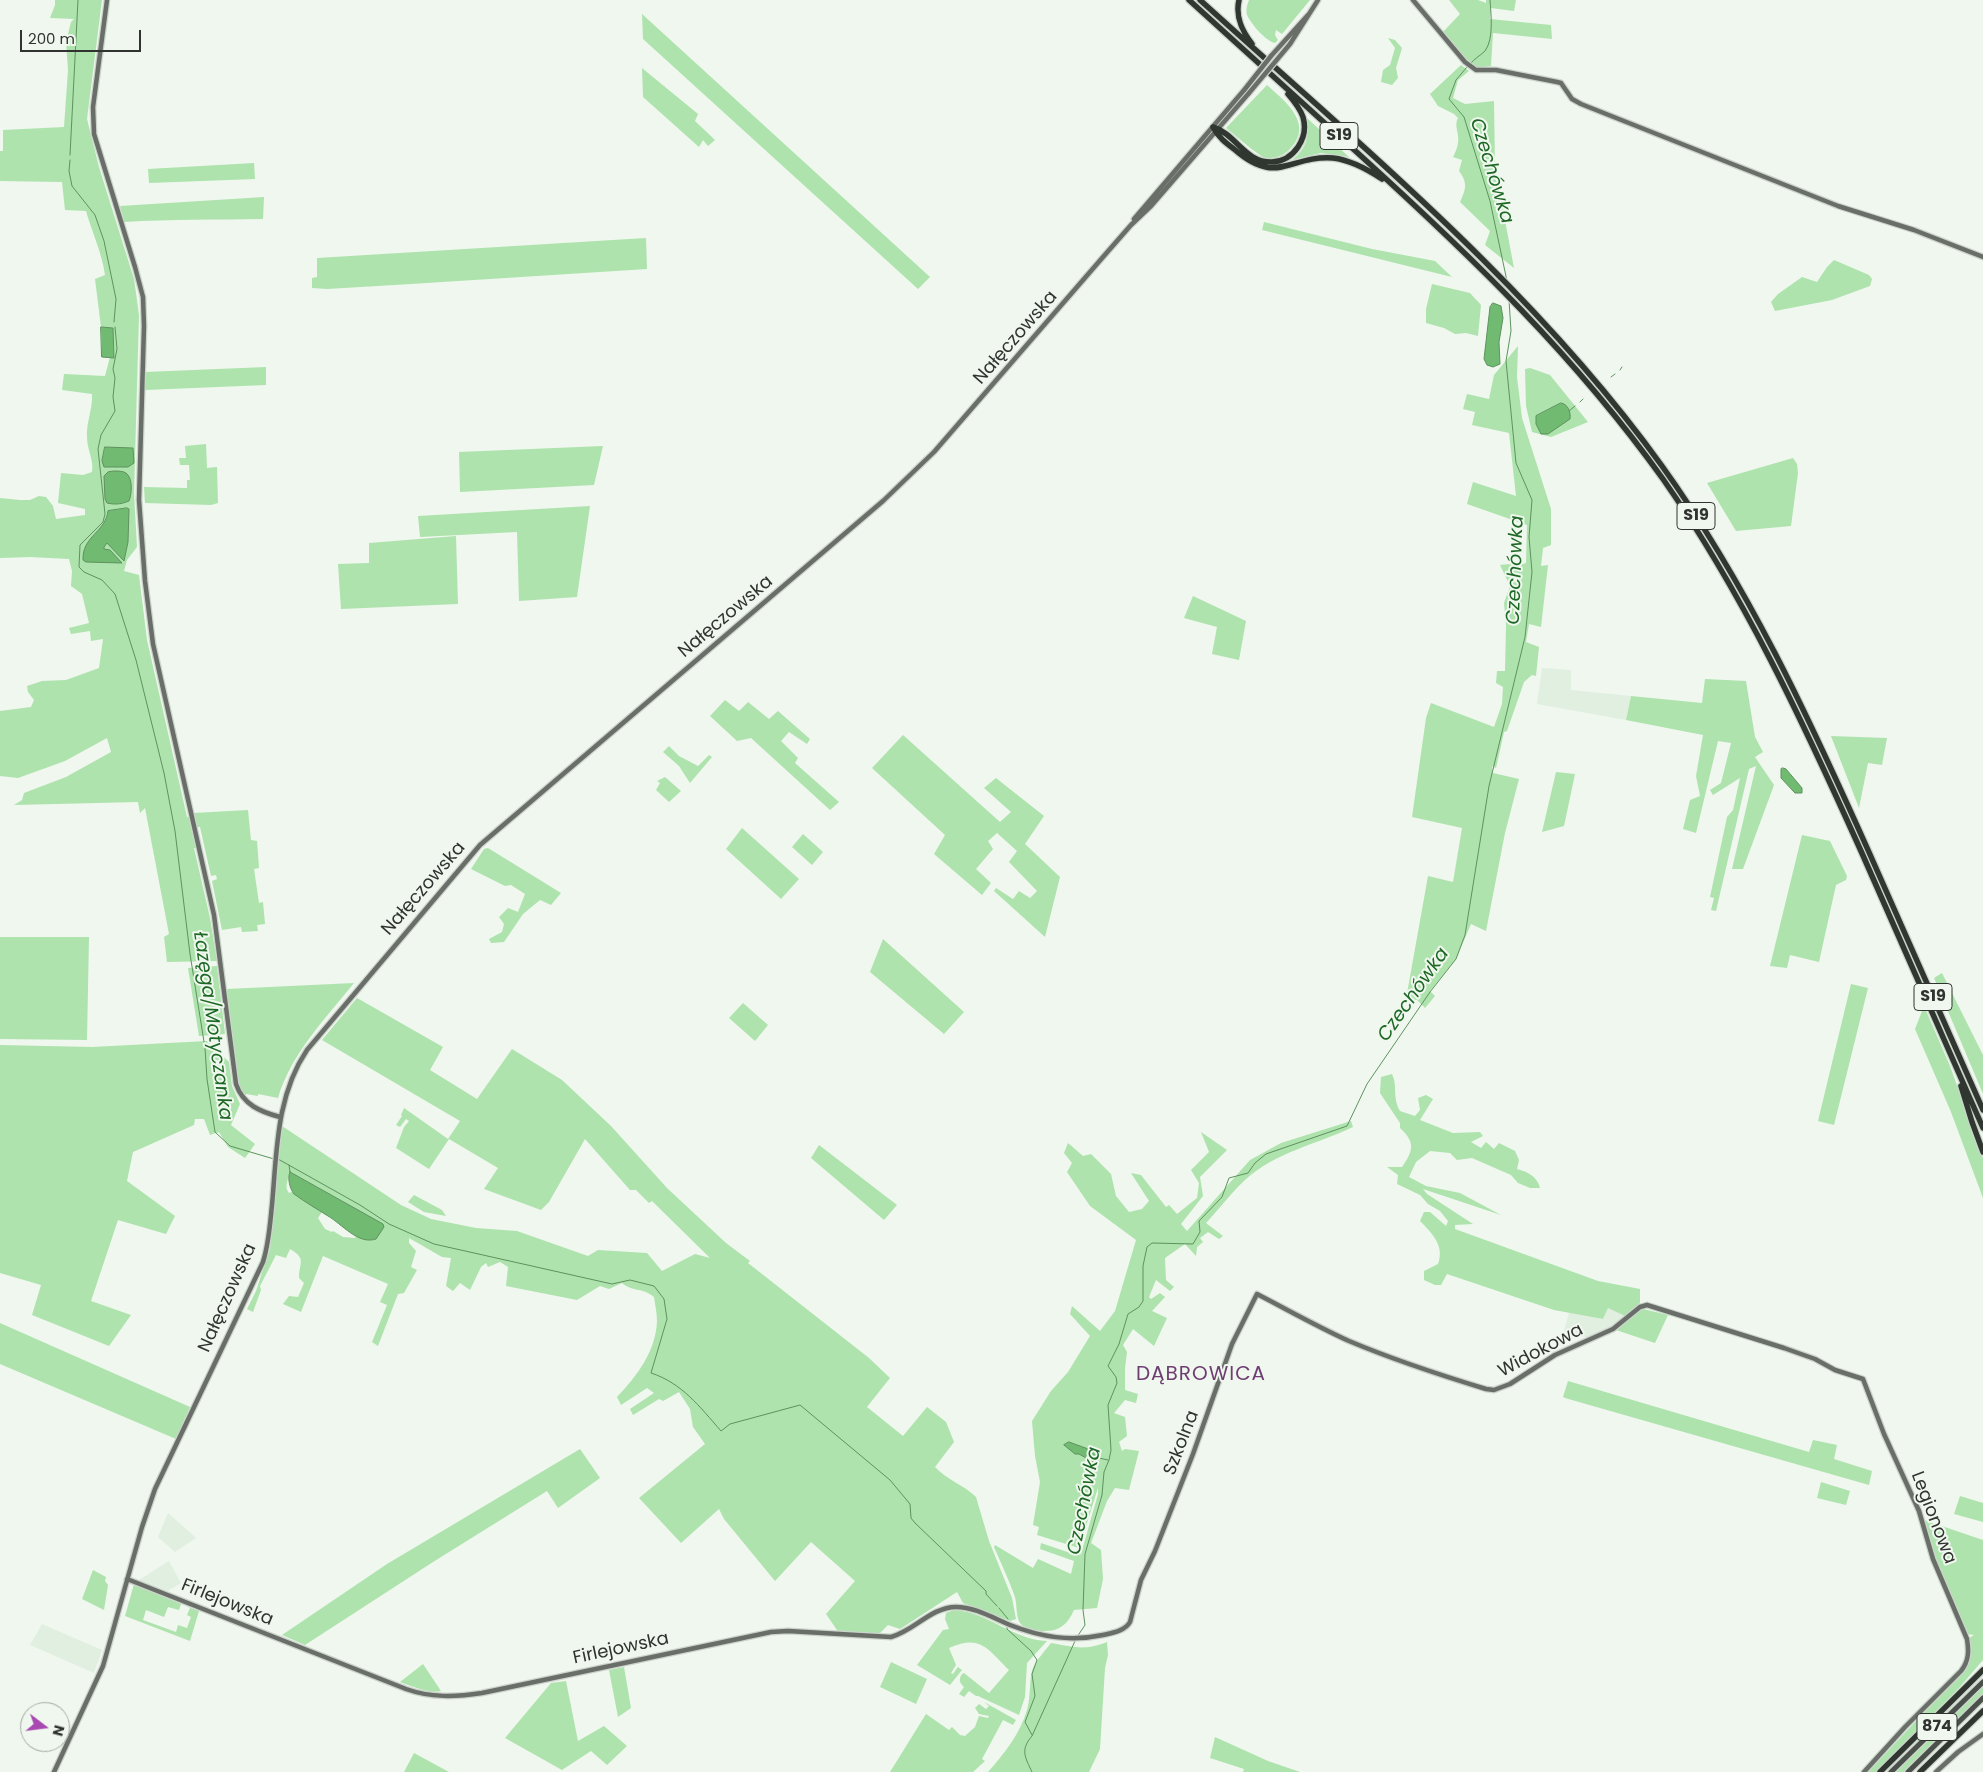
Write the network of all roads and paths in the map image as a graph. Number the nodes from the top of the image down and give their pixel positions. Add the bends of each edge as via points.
1 (107, 0) edge
2 (1189, 0) edge
3 (1200, 0) edge
4 (1239, 0) edge
5 (1318, 0) edge
6 (1413, 0) edge
7 (1308, 15) junction
8 (1262, 56) junction
9 (1274, 77) junction
10 (1216, 130) junction
11 (1404, 195) junction
12 (1131, 225) junction
13 (1983, 257) edge
14 (1956, 1067) junction
15 (1970, 1080) junction
16 (1983, 1102) edge
17 (1983, 1110) edge
18 (280, 1117) junction
19 (1983, 1128) edge
20 (1983, 1152) edge
21 (1257, 1294) joint
22 (1863, 1379) joint
23 (127, 1579) junction
24 (1128, 1626) joint
25 (1983, 1663) edge
26 (1983, 1670) edge
27 (1983, 1682) edge
28 (1964, 1688) junction
29 (1983, 1698) edge
30 (1983, 1712) edge
31 (1983, 1734) edge
32 (54, 1772) edge
33 (1864, 1772) edge
34 (1880, 1772) edge
35 (1891, 1772) edge
36 (1908, 1772) edge
37 (1920, 1772) edge
38 (1936, 1772) edge

1 - 18 street via 92,120 144,307 140,508 151,634 214,915 236,1084 250,1104
2 - 9 highway, S19
3 - 8 highway, S19
4 - 8 highway via 1237,13 1241,26
5 - 7 street
6 - 13 street via 1472,68 1561,83 1572,99 1581,104 1838,206 1914,230
7 - 10 street, bridge via 1245,89
7 - 10 street, bridge via 1290,44
8 - 15 highway, S19 via 1527,303 1593,378 1656,458 1754,610 1792,683
9 - 10 highway via 1293,100 1303,120 1303,138 1294,152 1284,159 1260,161
9 - 11 highway, S19
10 - 11 highway via 1255,165 1272,168 1316,159 1339,159 1365,169
10 - 12 street, Nałęczowska
10 - 12 street, Nałęczowska via 1194,149
11 - 14 highway, S19 via 1484,270 1582,375 1642,450 1695,527 1740,600 1803,723
12 - 18 street, Nałęczowska via 916,471 473,852 307,1050 290,1080
14 - 19 highway, S19
14 - 20 highway
15 - 16 highway
15 - 17 highway, S19
18 - 23 street, Nałęczowska via 269,1237 263,1262 156,1489
21 - 22 street, Widokowa via 1349,1341 1486,1389 1501,1388 1555,1355 1613,1329 1643,1305 1784,1348
21 - 24 street, Szkolna via 1232,1344 1193,1454 1143,1574
22 - 33 street, Legionowa via 1919,1512 1933,1559 1967,1639 1968,1654 1963,1668
23 - 24 street, Firlejowska via 406,1689 442,1696 464,1696 771,1632 891,1637 952,1607 977,1611 1033,1633 1059,1639 1082,1639
23 - 32 street, Nałęczowska via 98,1677
25 - 28 highway
26 - 28 highway
27 - 35 main road, 874
28 - 34 highway
29 - 36 main road, 874
30 - 37 highway
31 - 38 street

